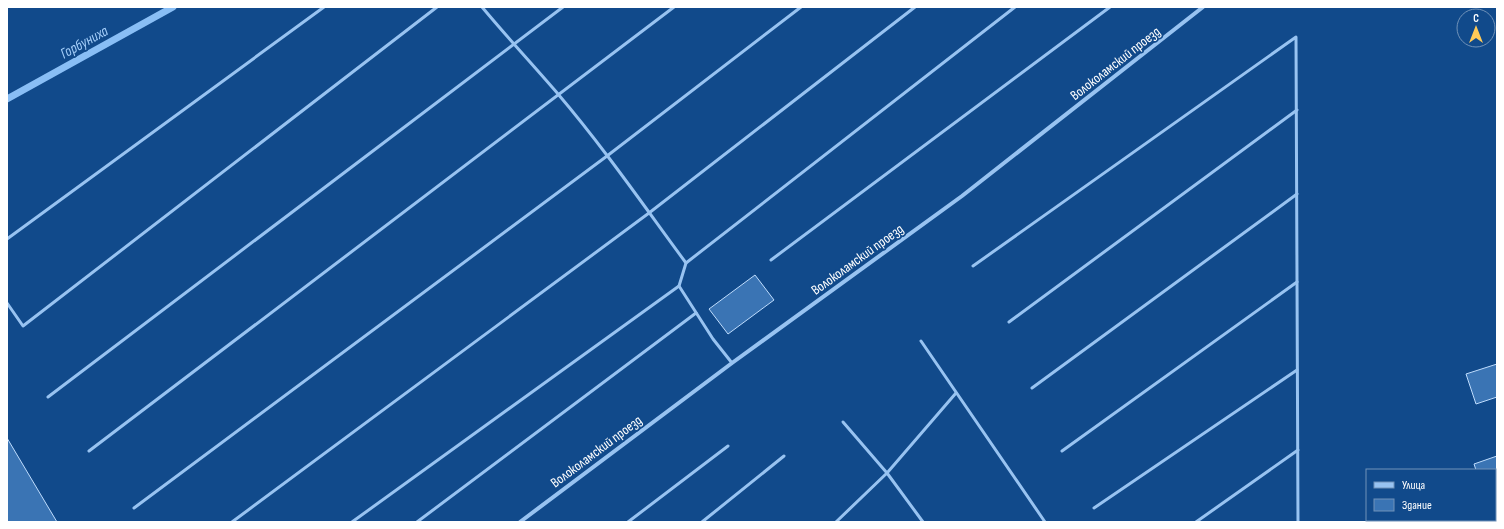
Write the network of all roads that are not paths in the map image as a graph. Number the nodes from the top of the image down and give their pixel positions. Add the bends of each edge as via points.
1 (324, 7) edge
2 (437, 7) edge
3 (482, 7) edge
4 (563, 7) edge
5 (674, 7) edge
6 (801, 7) edge
7 (915, 7) edge
8 (1016, 7) edge
9 (1110, 7) edge
10 (1203, 7) edge
11 (513, 44) junction
12 (558, 94) junction
13 (1297, 110) junction
14 (607, 156) junction
15 (1297, 194) junction
16 (649, 213) junction
17 (7, 239) edge
18 (771, 260) dead end
19 (686, 263) junction
20 (973, 266) dead end
21 (1297, 282) junction
22 (679, 286) junction
23 (7, 303) edge
24 (696, 313) junction
25 (1009, 322) dead end
26 (921, 341) dead end
27 (732, 363) junction
28 (1297, 370) junction
29 (1032, 388) dead end
30 (956, 393) junction
31 (48, 397) dead end
32 (843, 422) dead end
33 (728, 446) dead end
34 (1298, 450) junction
35 (89, 451) dead end
36 (1062, 452) dead end
37 (784, 456) dead end
38 (887, 473) junction
39 (134, 508) dead end
40 (1094, 508) dead end
41 (232, 522) edge
42 (352, 522) edge
43 (417, 522) edge
44 (520, 522) edge
45 (628, 522) edge
46 (702, 522) edge
47 (836, 522) edge
48 (923, 522) edge
49 (1045, 522) edge
50 (1196, 522) edge
51 (1298, 522) edge

1 - 17 lane
2 - 23 lane via 22,326
3 - 11 lane
4 - 11 lane
5 - 12 lane
6 - 14 lane
7 - 16 lane
8 - 19 lane
9 - 18 lane
10 - 27 street, Волоколамский проезд via 962,196
11 - 12 lane
11 - 31 lane
12 - 14 lane
12 - 35 lane
13 - 15 lane
13 - 20 lane via 1296,37
13 - 25 lane
14 - 16 lane
14 - 39 lane
15 - 21 lane
15 - 29 lane
16 - 19 lane
16 - 41 lane
19 - 22 lane
21 - 28 lane
21 - 36 lane
22 - 24 lane
22 - 42 lane
24 - 27 lane
24 - 43 lane
26 - 30 lane
27 - 44 street, Волоколамский проезд
28 - 34 lane
28 - 40 lane
30 - 38 lane
30 - 49 lane
32 - 38 lane
33 - 45 lane
34 - 50 lane
34 - 51 lane
37 - 46 lane
38 - 47 lane
38 - 48 lane

